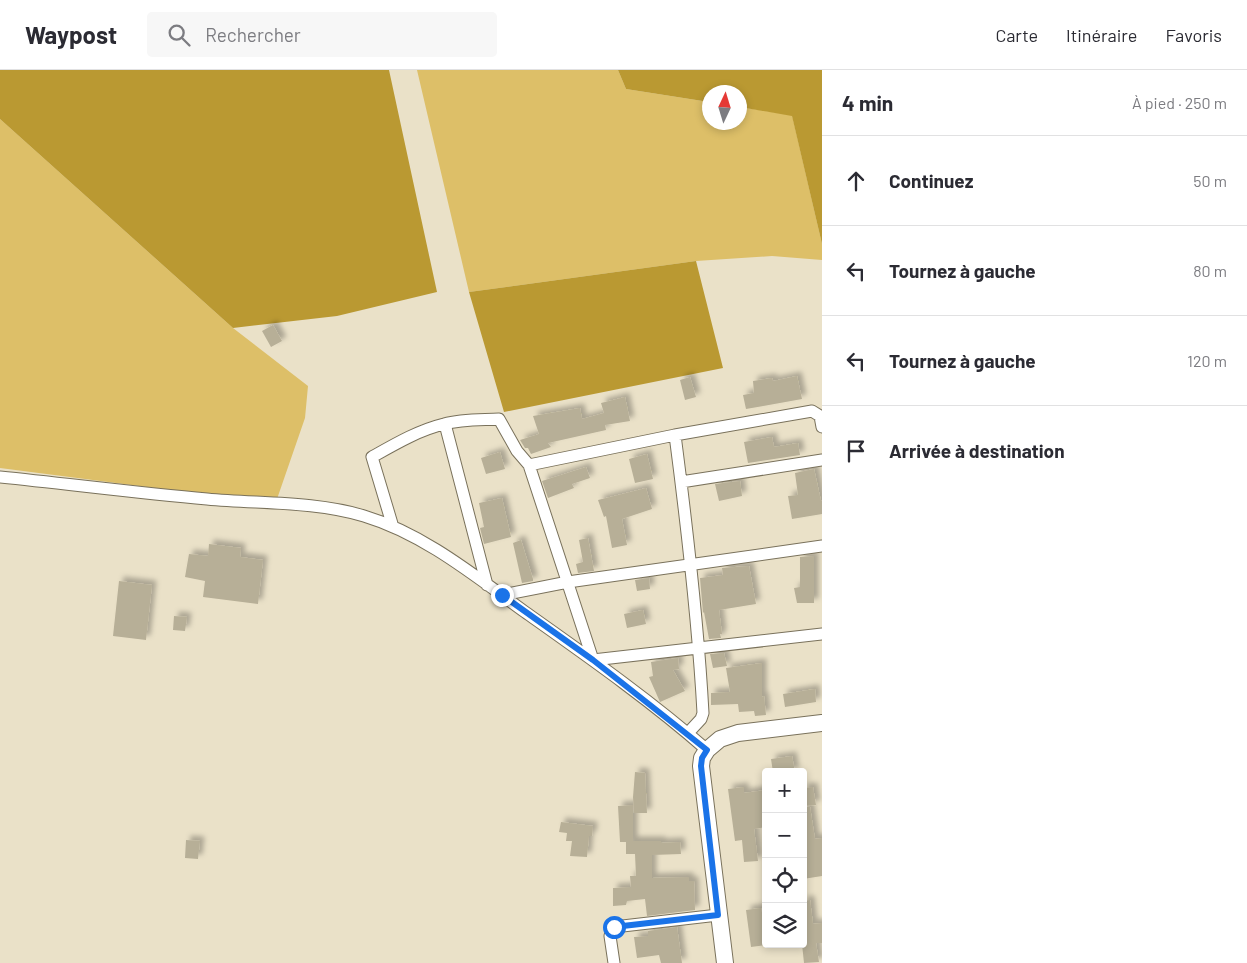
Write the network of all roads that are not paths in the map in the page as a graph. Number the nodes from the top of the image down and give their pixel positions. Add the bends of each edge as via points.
1 (445, 424) junction
2 (822, 428) edge
3 (675, 435) junction
4 (822, 460) edge
5 (529, 465) junction
6 (0, 477) edge
7 (681, 482) junction
8 (393, 527) junction
9 (822, 546) edge
10 (691, 563) junction
11 (568, 582) junction
12 (487, 584) junction
13 (502, 595) junction
14 (822, 634) edge
15 (699, 649) junction
16 (593, 660) junction
17 (822, 723) edge
18 (688, 733) junction
19 (707, 750) junction
20 (718, 915) junction
21 (614, 963) edge
22 (725, 963) edge

1 - 5 street via 499,419
1 - 8 street via 372,457
1 - 12 street
2 - 3 street via 820,416 812,411
3 - 5 street
3 - 7 street
4 - 7 street
5 - 11 street
6 - 8 street via 340,511 366,516
7 - 10 street
8 - 12 street via 446,555
9 - 10 street
10 - 11 street
10 - 15 street
11 - 13 street
11 - 16 street
12 - 13 street
13 - 16 street
14 - 15 street
15 - 16 street
15 - 18 street via 703,713
16 - 18 street
17 - 19 street via 738,733 720,739
18 - 19 street
19 - 20 street via 701,766
20 - 21 street via 614,927 610,936
20 - 22 street

